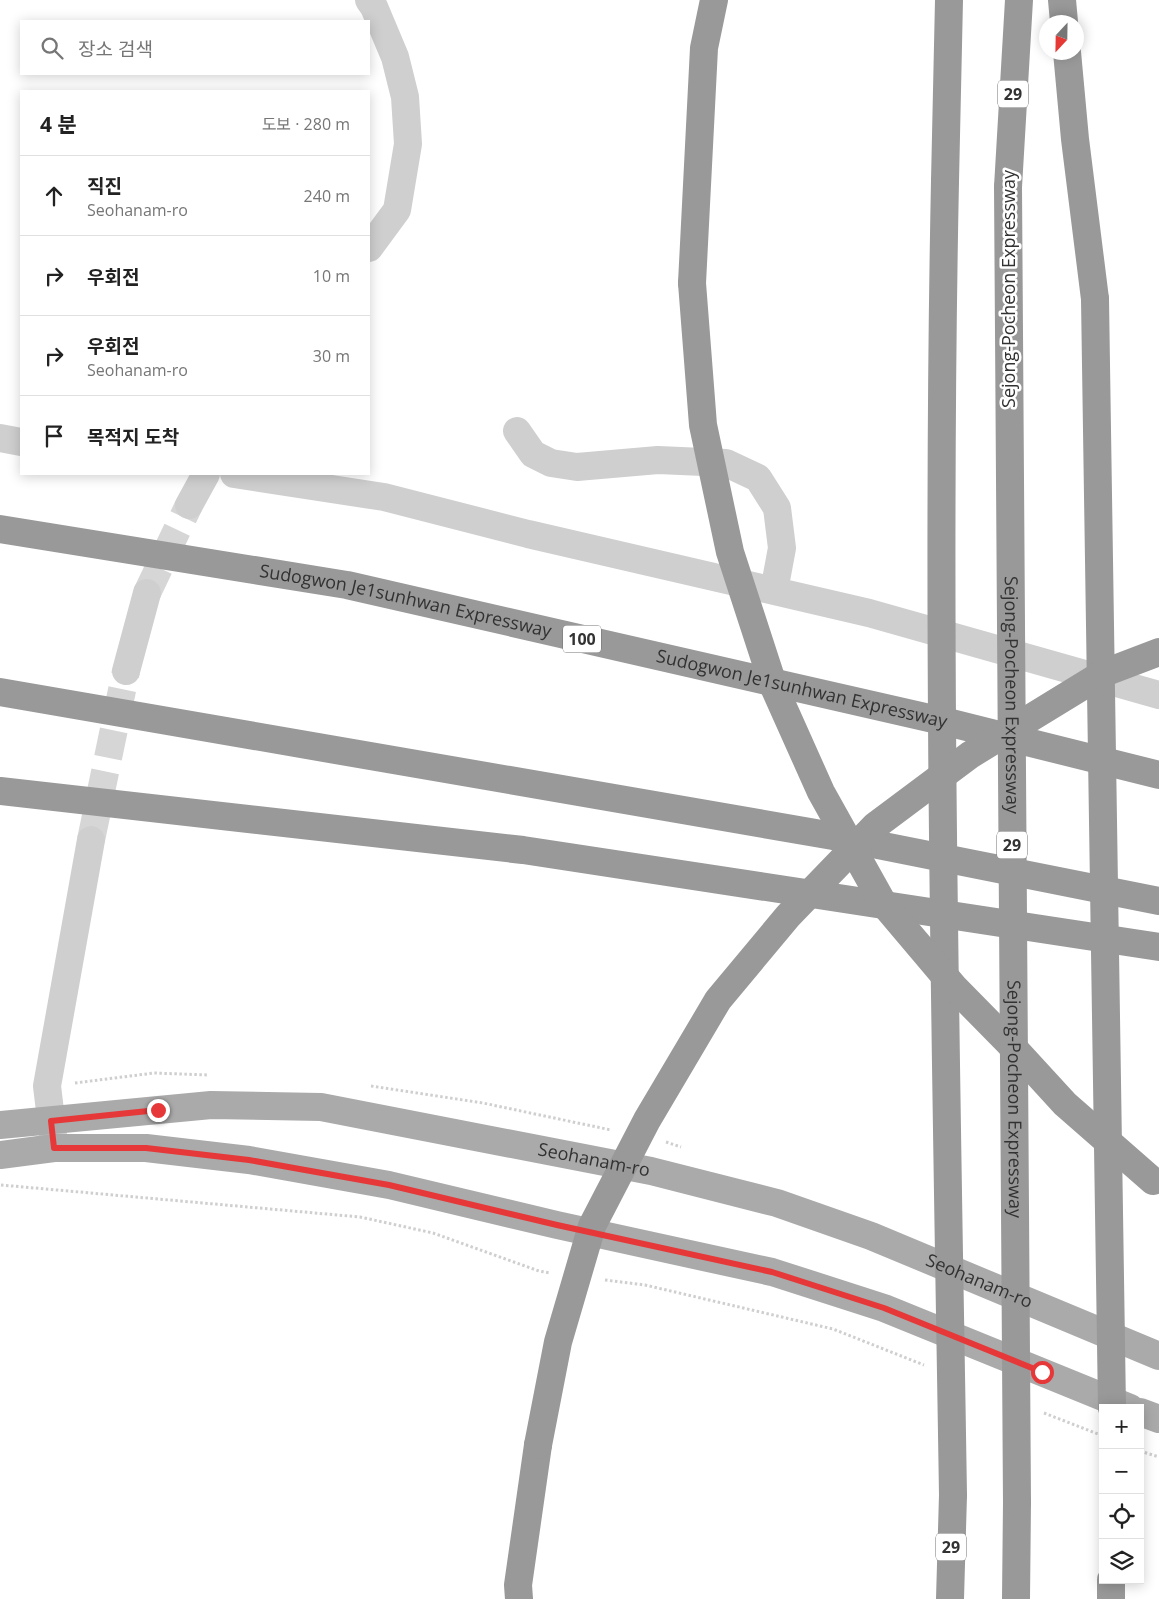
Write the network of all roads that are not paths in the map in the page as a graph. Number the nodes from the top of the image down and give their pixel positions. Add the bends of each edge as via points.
1 (369, 0) edge
2 (714, 0) edge
3 (949, 0) edge
4 (1018, 0) edge
5 (1062, 0) edge
6 (1063, 15) edge
7 (1068, 60) edge
8 (370, 247) edge
9 (517, 431) dead end
10 (0, 438) edge
11 (20, 442) edge
12 (205, 475) edge
13 (241, 475) edge
14 (189, 505) tunnel mouth
15 (0, 529) edge
16 (774, 591) junction
17 (147, 593) tunnel mouth
18 (1159, 652) edge
19 (126, 671) tunnel mouth
20 (0, 692) edge
21 (1159, 694) edge
22 (1159, 775) edge
23 (0, 791) edge
24 (91, 840) tunnel mouth
25 (1159, 901) edge
26 (1159, 947) edge
27 (51, 1121) junction
28 (0, 1125) edge
29 (54, 1148) junction
30 (0, 1155) edge
31 (1156, 1183) edge
32 (1159, 1356) edge
33 (1112, 1404) edge
34 (1120, 1404) edge
35 (1144, 1413) edge
36 (1159, 1419) edge
37 (1111, 1584) edge
38 (520, 1599) edge
39 (950, 1599) edge
40 (1016, 1599) edge
41 (1111, 1599) edge

1 - 8 lane via 395,57 405,96 408,144 397,210
2 - 31 highway, bridge via 704,48 692,284 704,425 730,552 774,687 821,792 883,903 954,987 1065,1104
3 - 39 highway, 29, bridge via 941,350 941,658 953,1495
4 - 40 highway, Sejong-Pocheon Expressway / 29, bridge via 1008,187
5 - 6 highway
7 - 33 highway, bridge via 1095,299
9 - 16 lane via 533,454 551,463 577,467 658,460 726,463 758,478 777,508 782,548
10 - 11 lane
12 - 14 lane
13 - 16 lane via 384,497
15 - 22 highway, Sudogwon Je1sunhwan Expressway / 100 via 346,585 951,723
16 - 21 lane via 869,612
17 - 19 lane
18 - 38 highway, bridge via 1104,672 970,756 875,826 788,916 718,1000 647,1120 592,1226 558,1342 538,1445 518,1585
20 - 25 highway via 832,836
23 - 26 highway via 523,850
24 - 27 lane via 47,1086
27 - 28 main road, Seohanam-ro
27 - 29 lane
27 - 32 main road, Seohanam-ro via 212,1104 321,1107 651,1171 777,1204 871,1236
29 - 30 main road
29 - 34 main road via 146,1148 249,1160 389,1185 772,1272 884,1308
35 - 36 main road
37 - 41 highway

